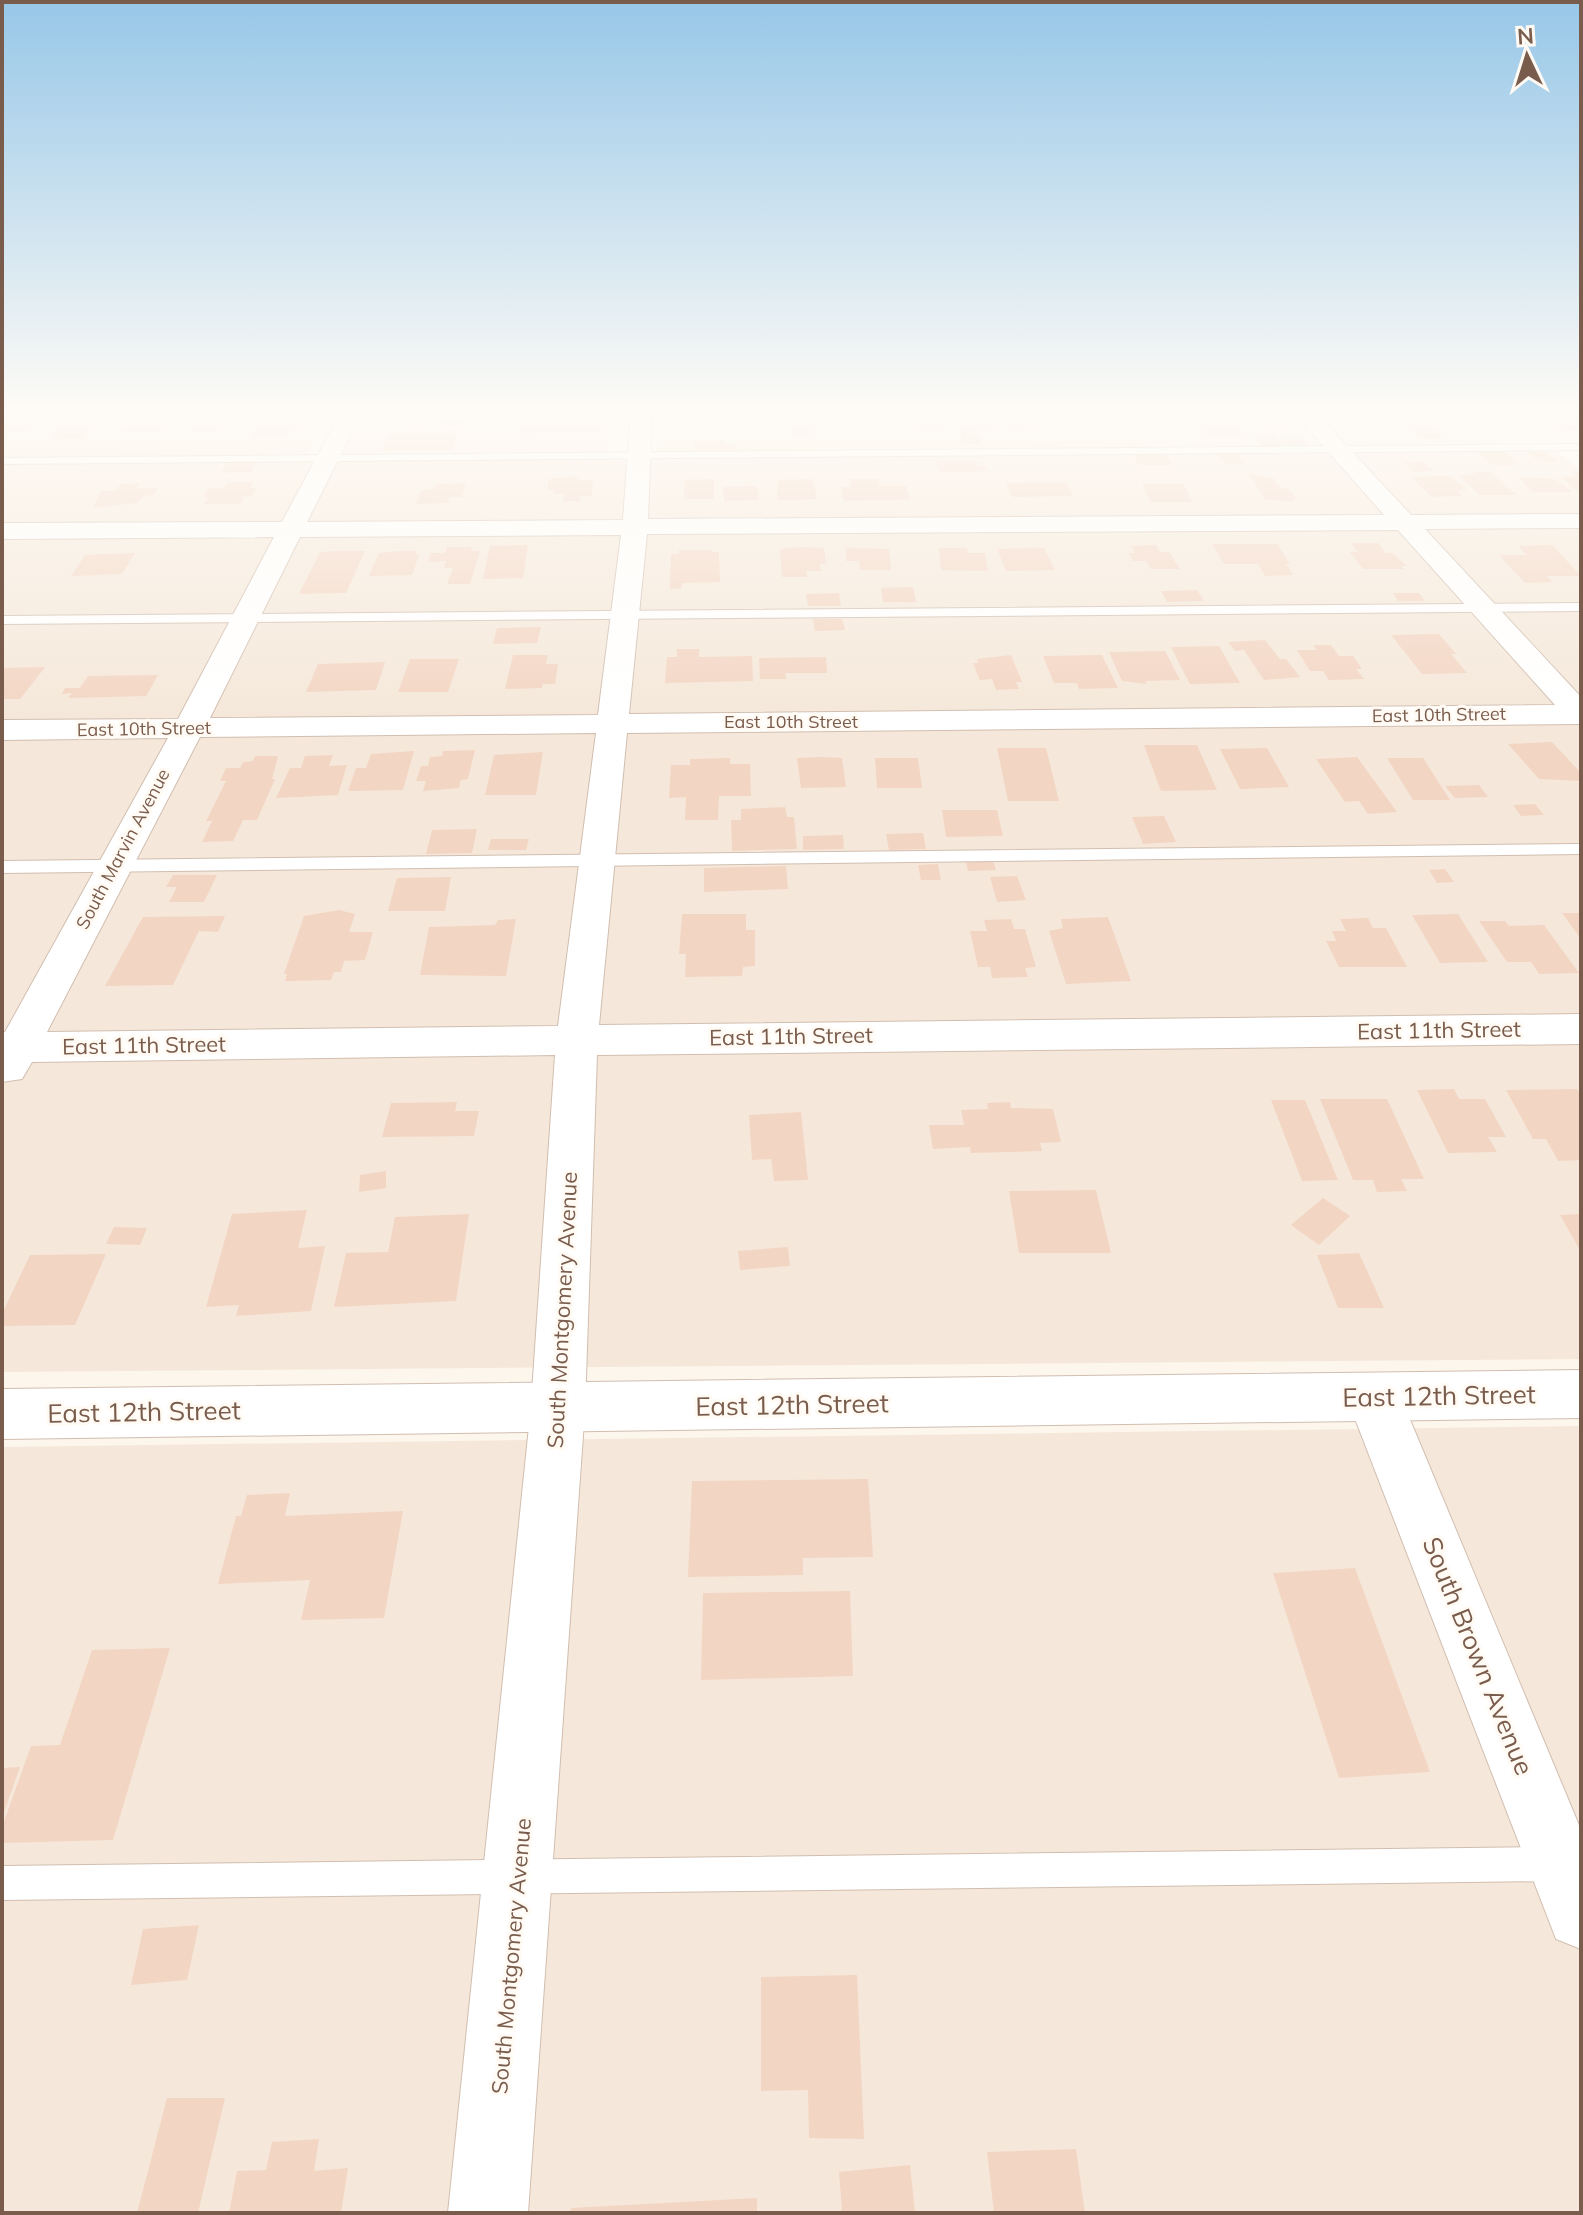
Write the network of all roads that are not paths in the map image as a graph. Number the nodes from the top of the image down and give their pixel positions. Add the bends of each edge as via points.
1 (298, 511) edge
2 (636, 511) edge
3 (1395, 511) edge
4 (1581, 521) edge
5 (1405, 522) junction
6 (635, 525) junction
7 (289, 529) junction
8 (2, 531) edge
9 (1483, 607) junction
10 (1581, 607) edge
11 (624, 616) junction
12 (243, 617) junction
13 (2, 620) edge
14 (1581, 714) edge
15 (613, 723) junction
16 (189, 728) junction
17 (2, 730) edge
18 (1581, 849) edge
19 (597, 859) junction
20 (113, 865) junction
21 (2, 867) edge
22 (1581, 1029) edge
23 (577, 1039) junction
24 (7, 1057) edge
25 (1581, 1394) edge
26 (1374, 1398) junction
27 (558, 1407) junction
28 (2, 1414) edge
29 (518, 1875) junction
30 (2, 1883) edge
31 (1571, 1889) edge
32 (488, 2213) edge

1 - 7 street, South Marvin Avenue
2 - 6 street, South Montgomery Avenue
3 - 5 street
4 - 5 street
5 - 6 street
5 - 9 street
6 - 7 street
6 - 11 street, South Montgomery Avenue
7 - 8 street
7 - 12 street, South Marvin Avenue
9 - 10 lane
9 - 11 lane
9 - 14 street
11 - 12 lane
11 - 15 street, South Montgomery Avenue
12 - 13 lane
12 - 16 street, South Marvin Avenue
14 - 15 street, East 10th Street
15 - 16 street, East 10th Street
15 - 19 street, South Montgomery Avenue
16 - 17 street, East 10th Street
16 - 20 street, South Marvin Avenue
18 - 19 lane
19 - 20 lane
19 - 23 street, South Montgomery Avenue
20 - 21 lane
20 - 24 street, South Marvin Avenue
22 - 23 street, East 11th Street
23 - 24 street, East 11th Street
23 - 27 street, South Montgomery Avenue
25 - 26 street, East 12th Street
26 - 27 street, East 12th Street
26 - 31 street, South Brown Avenue
27 - 28 street, East 12th Street
27 - 29 street, South Montgomery Avenue
29 - 30 lane
29 - 31 lane
29 - 32 street, South Montgomery Avenue

